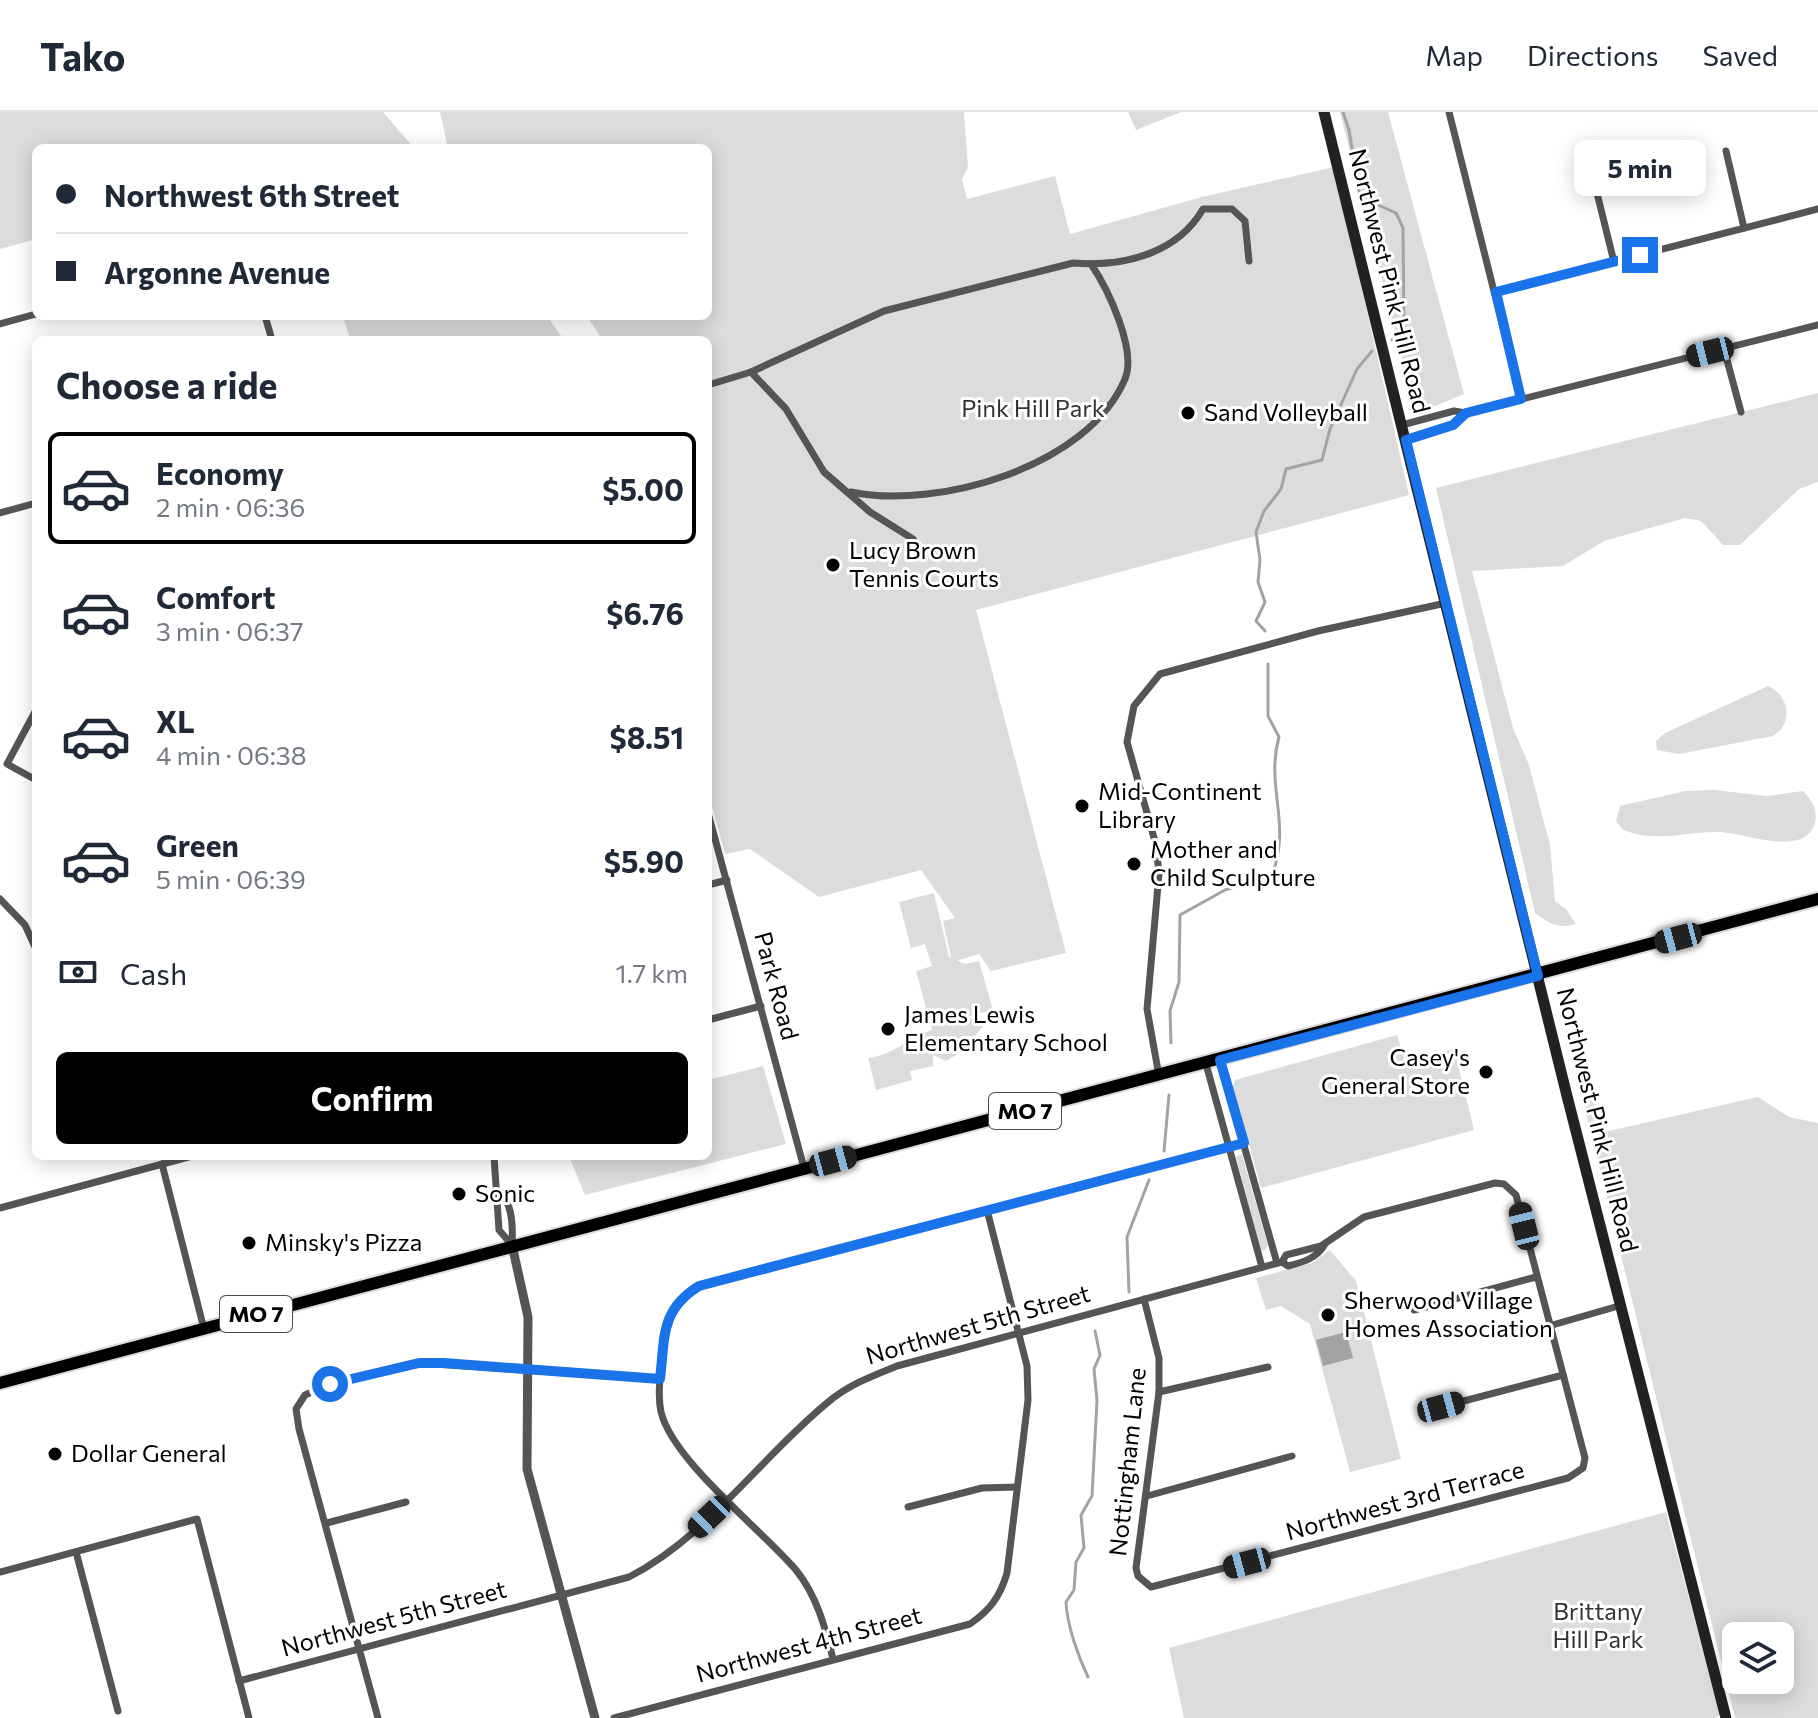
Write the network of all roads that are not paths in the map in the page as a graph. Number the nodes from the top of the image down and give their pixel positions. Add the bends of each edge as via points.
1 (1324, 112) edge
2 (1449, 112) edge
3 (1726, 151) dead end
4 (1594, 181) dead end
5 (1818, 209) edge
6 (1744, 228) junction
7 (1249, 261) dead end
8 (1614, 262) junction
9 (1091, 264) junction
10 (1496, 292) junction
11 (32, 315) edge
12 (0, 324) edge
13 (1818, 325) edge
14 (1724, 349) junction
15 (751, 372) junction
16 (712, 384) edge
17 (1521, 399) junction
18 (1741, 412) dead end
19 (1466, 413) junction
20 (1402, 425) junction
21 (1406, 440) junction
22 (849, 492) junction
23 (32, 504) edge
24 (0, 513) edge
25 (921, 553) dead end
26 (1446, 603) junction
27 (32, 717) edge
28 (32, 778) edge
29 (712, 827) edge
30 (727, 880) junction
31 (712, 884) edge
32 (0, 899) edge
33 (1818, 899) edge
34 (32, 940) edge
35 (1538, 976) junction
36 (761, 1006) junction
37 (712, 1019) edge
38 (1220, 1060) junction
39 (1206, 1064) junction
40 (1159, 1076) junction
41 (1244, 1143) junction
42 (1229, 1146) junction
43 (177, 1160) edge
44 (494, 1160) edge
45 (162, 1164) junction
46 (804, 1168) junction
47 (498, 1191) junction
48 (0, 1208) edge
49 (987, 1210) junction
50 (512, 1245) junction
51 (1279, 1262) junction
52 (1262, 1267) junction
53 (1536, 1277) junction
54 (1144, 1299) junction
55 (1622, 1305) junction
56 (1414, 1310) dead end
57 (1549, 1326) junction
58 (204, 1329) junction
59 (1020, 1332) junction
60 (1268, 1367) dead end
61 (529, 1370) junction
62 (1563, 1375) junction
63 (660, 1379) junction
64 (0, 1383) edge
65 (1159, 1392) junction
66 (1441, 1407) dead end
67 (1292, 1456) dead end
68 (1017, 1487) junction
69 (1147, 1496) junction
70 (728, 1499) junction
71 (406, 1502) dead end
72 (908, 1507) dead end
73 (327, 1523) junction
74 (76, 1552) junction
75 (0, 1572) edge
76 (1144, 1582) joint
77 (562, 1595) junction
78 (360, 1649) junction
79 (833, 1659) junction
80 (239, 1681) junction
81 (118, 1711) dead end
82 (249, 1718) edge
83 (378, 1718) edge
84 (595, 1718) edge
85 (614, 1718) edge
86 (1726, 1718) edge

1 - 20 main road, Northwest Pink Hill Road
2 - 10 street
3 - 6 street
4 - 8 street
5 - 6 street
6 - 8 street
7 - 9 street via 1245,221 1232,209 1217,206 1203,209 1167,247
8 - 10 street
9 - 15 street via 1073,263 884,311
9 - 22 street via 1129,351 1125,379 1074,440 1037,464 989,481 932,493
10 - 17 street
11 - 12 street
13 - 14 street
14 - 17 street
14 - 18 street
15 - 16 street
15 - 22 street via 786,409 824,472
17 - 19 street
19 - 20 street via 1454,411
19 - 21 street via 1453,425
20 - 21 main road, Northwest Pink Hill Road
21 - 26 main road, Northwest Pink Hill Road
22 - 25 street via 913,539
23 - 24 street
26 - 35 main road, Northwest Pink Hill Road
26 - 40 street via 1160,674 1134,706 1127,742 1159,874 1147,1009
27 - 28 street via 7,764
29 - 30 street, Park Road
30 - 31 street
30 - 36 street, Park Road
32 - 34 street
33 - 35 main road, MO 7
35 - 38 main road, MO 7
35 - 55 main road, Northwest Pink Hill Road
36 - 37 street
36 - 46 street, Park Road
38 - 39 main road, MO 7
38 - 41 street
39 - 40 main road, MO 7
39 - 42 street
40 - 46 main road, MO 7
41 - 42 street
41 - 51 street
42 - 49 street
42 - 52 street
43 - 45 street
44 - 47 street
45 - 48 street
45 - 58 street
46 - 50 main road, MO 7
47 - 50 street via 505,1196 513,1225
47 - 50 street via 499,1230
49 - 59 street
49 - 63 street via 699,1286 669,1312
50 - 58 main road, MO 7
50 - 61 street via 528,1317
51 - 52 street, Northwest 5th Street
51 - 53 street, Northwest 5th Street via 1288,1266 1307,1261 1364,1217 1495,1183 1516,1195
52 - 54 street, Northwest 5th Street
53 - 56 street
53 - 57 street
54 - 59 street, Northwest 5th Street
54 - 65 street, Nottingham Lane via 1159,1358
55 - 57 street
55 - 86 main road, Northwest Pink Hill Road
57 - 62 street
58 - 64 main road, MO 7
59 - 68 street via 1028,1400
59 - 70 street, Northwest 5th Street via 860,1380 828,1402
60 - 65 street
61 - 63 street
61 - 73 street via 419,1363 305,1395 296,1409
61 - 77 street via 527,1469
62 - 66 street
62 - 76 street, Northwest 3rd Terrace via 1585,1458 1583,1468 1568,1478 1160,1587
63 - 70 street via 661,1411 673,1440
65 - 69 street, Nottingham Lane
67 - 69 street
68 - 72 street via 972,1490
68 - 79 street, Northwest 4th Street via 1002,1591 988,1611 970,1624
69 - 76 street, Nottingham Lane via 1136,1568
70 - 77 street, Northwest 5th Street via 672,1553 652,1565 629,1577
70 - 79 street via 811,1592
71 - 73 street
73 - 78 street
74 - 75 street
74 - 80 street via 197,1519
74 - 81 street
77 - 78 street, Northwest 5th Street
77 - 84 street
78 - 80 street, Northwest 5th Street
78 - 83 street
79 - 85 street, Northwest 4th Street
80 - 82 street

